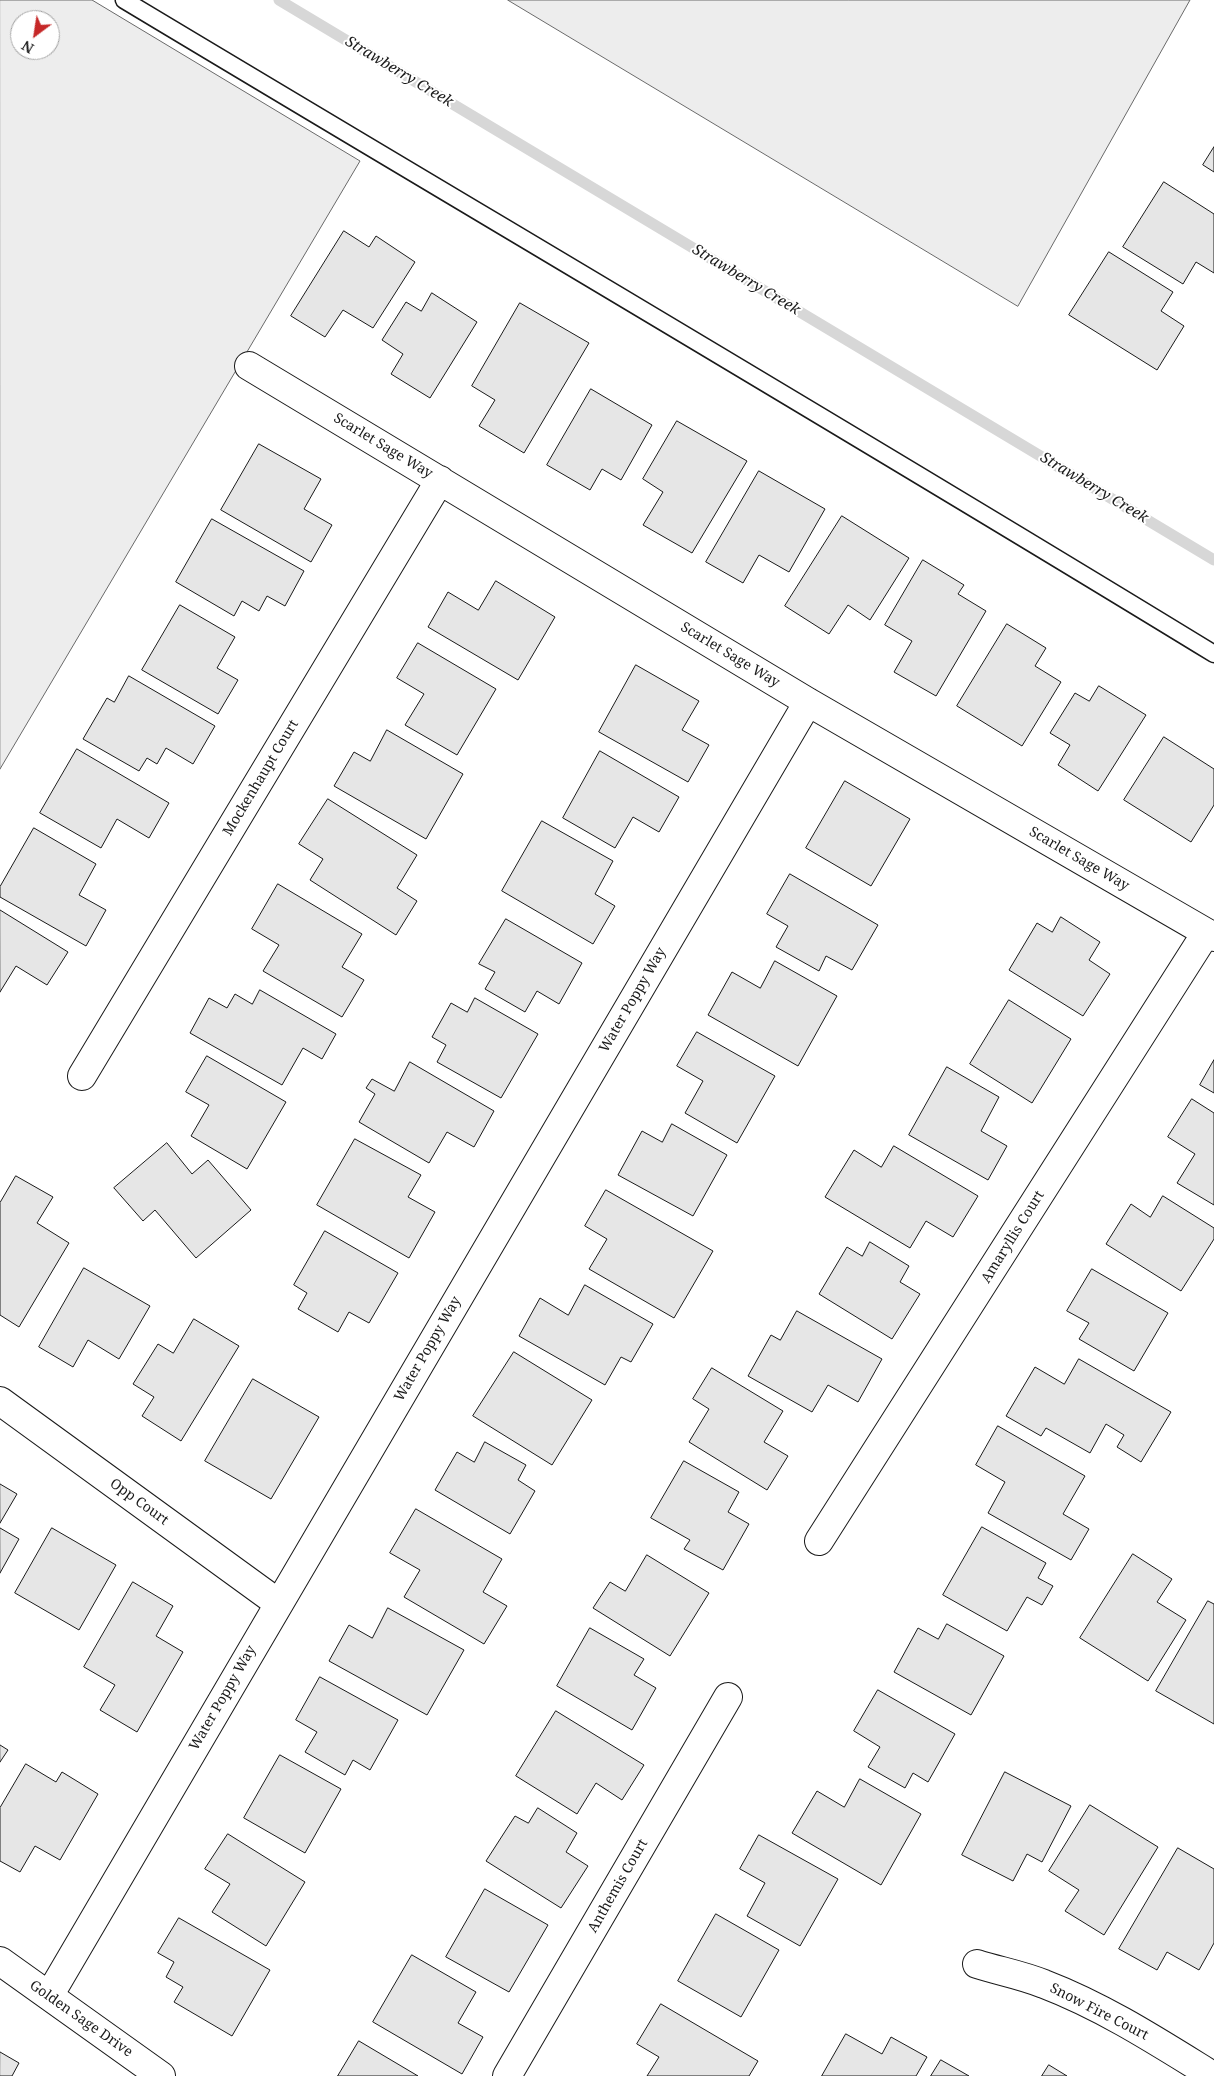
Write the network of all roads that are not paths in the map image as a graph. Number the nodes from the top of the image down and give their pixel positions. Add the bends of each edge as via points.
1 (124, 0) edge
2 (249, 366) dead end
3 (440, 480) junction
4 (1214, 654) edge
5 (808, 702) junction
6 (1210, 935) edge
7 (82, 1076) dead end
8 (0, 1401) edge
9 (819, 1541) dead end
10 (278, 1603) junction
11 (728, 1697) dead end
12 (0, 1961) edge
13 (977, 1964) dead end
14 (49, 1996) junction
15 (162, 2076) edge
16 (507, 2076) edge
17 (1213, 2076) edge

1 - 4 lane
2 - 3 street, Scarlet Sage Way
3 - 5 street, Scarlet Sage Way
3 - 7 street, Mockenhaupt Court
5 - 6 street, Scarlet Sage Way
5 - 10 street, Water Poppy Way
6 - 9 street, Amaryllis Court
8 - 10 street, Opp Court
10 - 14 street, Water Poppy Way
11 - 16 street, Anthemis Court
12 - 14 street, Golden Sage Drive
13 - 17 street, Snow Fire Court via 1042,1983 1087,2002
14 - 15 street, Golden Sage Drive

